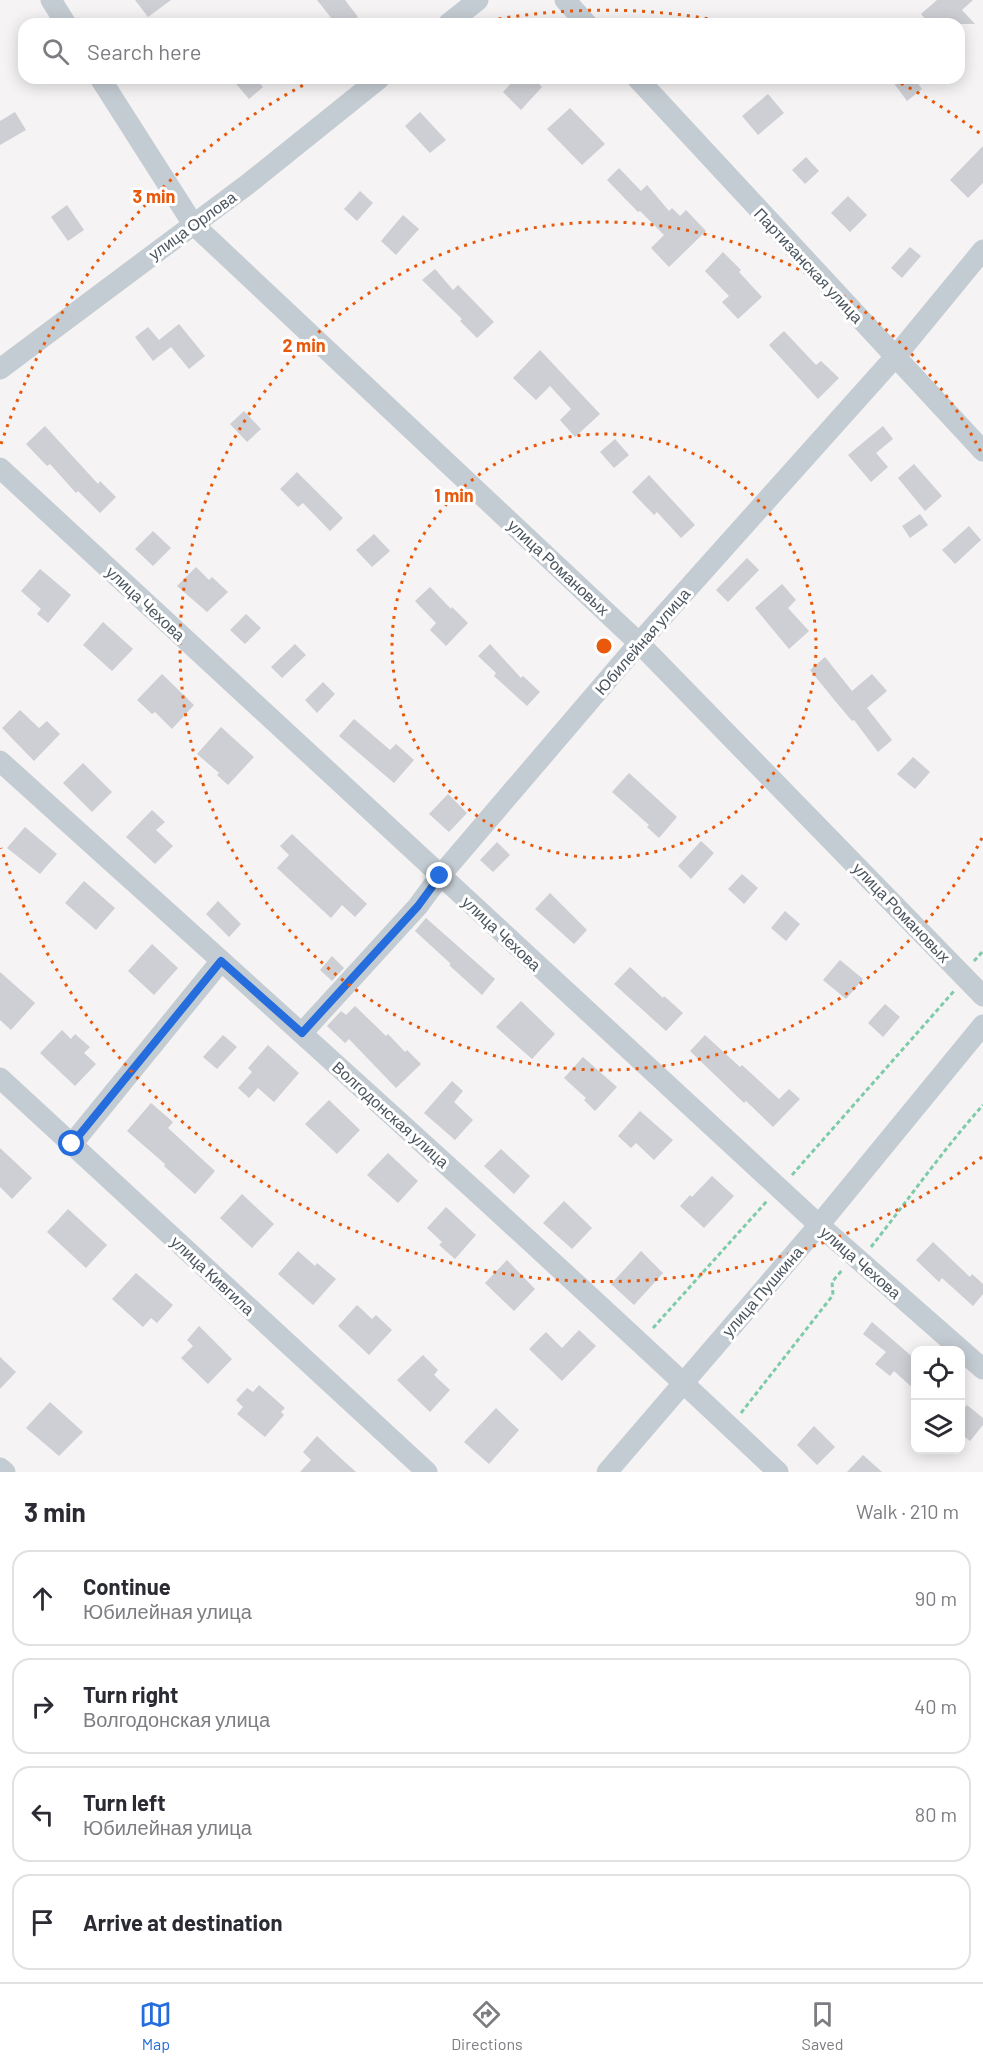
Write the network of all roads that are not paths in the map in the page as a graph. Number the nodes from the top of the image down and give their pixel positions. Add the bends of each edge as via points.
1 (51, 0) edge
2 (478, 0) edge
3 (565, 0) edge
4 (62, 18) edge
5 (456, 18) edge
6 (582, 18) edge
7 (104, 84) edge
8 (373, 84) edge
9 (643, 84) edge
10 (193, 224) junction
11 (983, 250) edge
12 (895, 357) junction
13 (0, 369) edge
14 (983, 451) edge
15 (0, 468) edge
16 (639, 643) junction
17 (0, 761) edge
18 (440, 876) junction
19 (221, 961) junction
20 (983, 996) edge
21 (983, 1025) edge
22 (302, 1033) junction
23 (0, 1078) edge
24 (72, 1144) junction
25 (819, 1225) junction
26 (983, 1369) edge
27 (684, 1382) junction
28 (0, 1468) edge
29 (4, 1472) edge
30 (427, 1472) edge
31 (607, 1472) edge
32 (778, 1472) edge

1 - 4 street
2 - 5 street
3 - 6 street
7 - 10 street, улица Романовых
8 - 10 street, улица Орлова
9 - 12 street, Партизанская улица
10 - 13 street, улица Орлова
10 - 16 street, улица Романовых
11 - 12 street, Юбилейная улица
12 - 14 street, Партизанская улица
12 - 16 street, Юбилейная улица
15 - 18 street, улица Чехова
16 - 18 street, Юбилейная улица
16 - 20 street, улица Романовых
17 - 19 street, Волгодонская улица
18 - 22 street, Юбилейная улица via 418,906
18 - 25 street, улица Чехова
19 - 22 street, Волгодонская улица
19 - 24 street
21 - 25 street, улица Пушкина
22 - 27 street, Волгодонская улица
23 - 24 street, улица Кивгила
24 - 30 street, улица Кивгила
25 - 26 street, улица Чехова
25 - 27 street, улица Пушкина
27 - 31 street, улица Пушкина
27 - 32 street, Волгодонская улица
28 - 29 street

